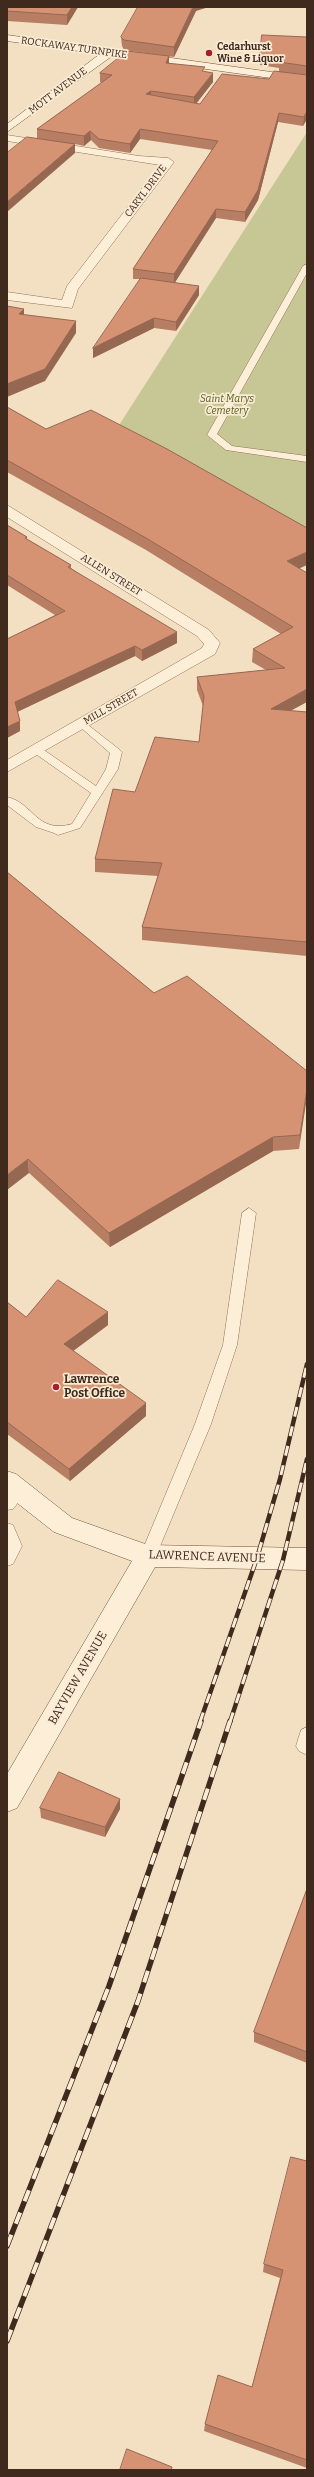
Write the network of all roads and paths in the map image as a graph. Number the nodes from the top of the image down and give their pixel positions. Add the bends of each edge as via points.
1 (7, 38) edge
2 (109, 53) junction
3 (307, 80) edge
4 (7, 129) edge
5 (7, 138) edge
6 (307, 266) edge
7 (7, 296) edge
8 (307, 459) edge
9 (7, 510) edge
10 (212, 643) joint
11 (83, 724) junction
12 (37, 750) junction
13 (7, 768) edge
14 (98, 793) junction
15 (7, 800) edge
16 (249, 1213) dead end
17 (11, 1492) edge
18 (7, 1530) edge
19 (148, 1556) junction
20 (7, 1559) edge
21 (307, 1559) edge
22 (7, 1799) edge

1 - 2 street, ROCKAWAY TURNPIKE
2 - 3 street, ROCKAWAY TURNPIKE via 225,72
2 - 4 street, MOTT AVENUE
5 - 7 street, CARYL DRIVE via 139,160 168,162 72,289 67,305
6 - 8 lane via 212,435 229,448
9 - 10 street, ALLEN STREET via 203,633
10 - 11 street, MILL STREET via 209,651
11 - 12 street, MILL STREET
11 - 14 lane via 116,752 112,769
12 - 13 street, MILL STREET
12 - 14 lane
14 - 15 lane via 76,826 58,831 40,825
16 - 19 lane via 230,1345 203,1424
17 - 19 street, LAWRENCE AVENUE via 63,1524
18 - 20 lane via 14,1546
19 - 21 street, LAWRENCE AVENUE
19 - 22 street, BAYVIEW AVENUE

